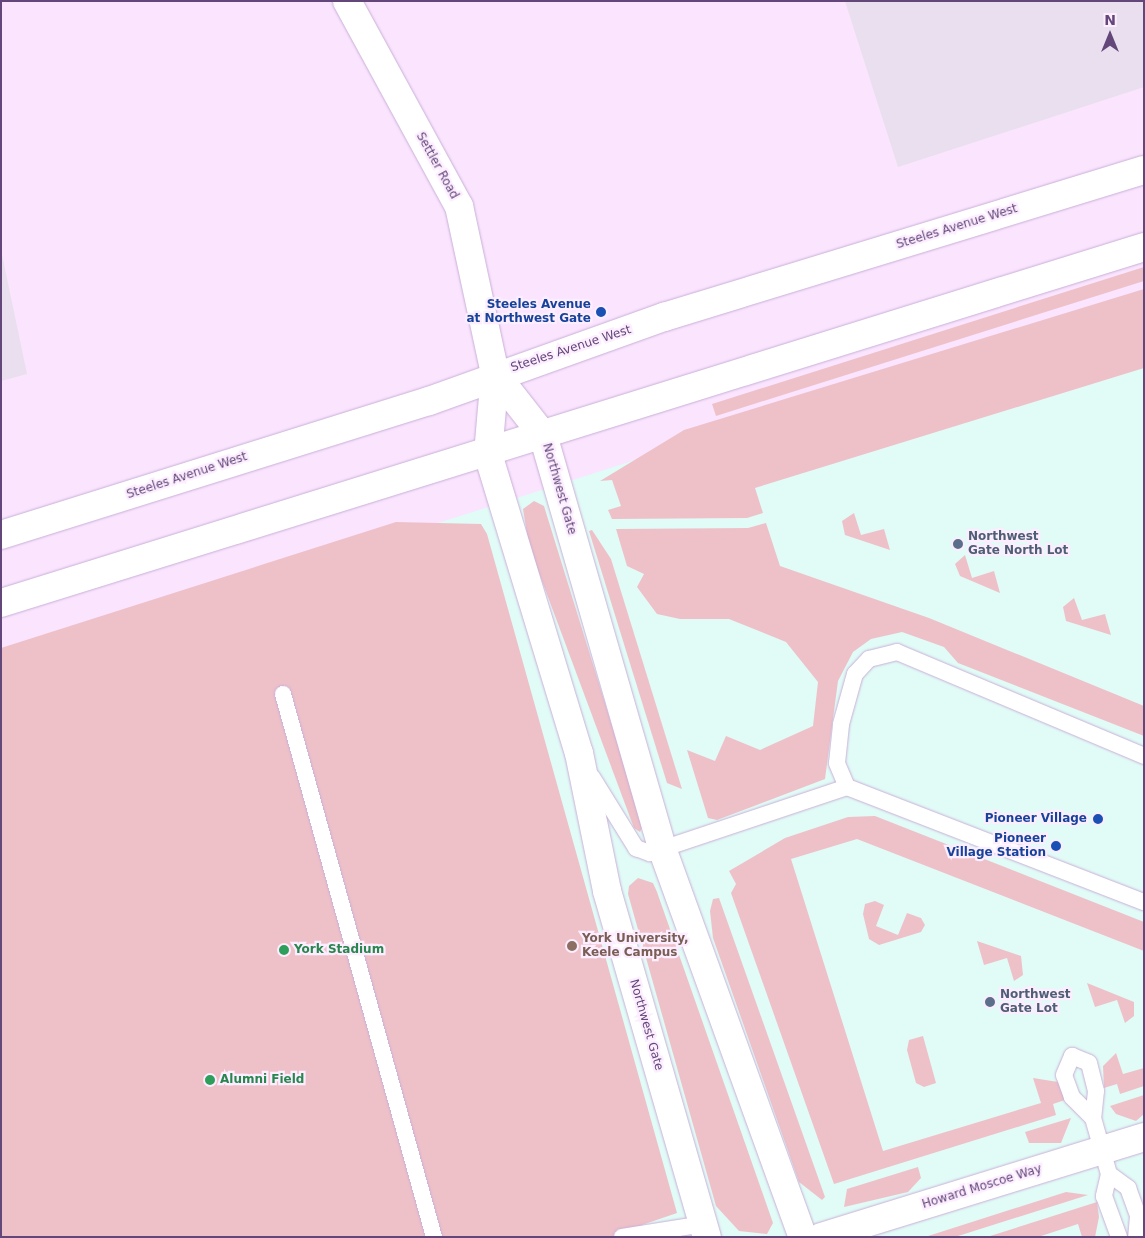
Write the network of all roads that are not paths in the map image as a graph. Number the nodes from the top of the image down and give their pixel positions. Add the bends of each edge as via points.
1 (347, 1) edge
2 (1144, 170) edge
3 (1144, 247) edge
4 (495, 374) junction
5 (543, 434) junction
6 (488, 454) junction
7 (1, 535) edge
8 (1, 603) edge
9 (283, 694) dead end
10 (579, 753) junction
11 (1144, 756) edge
12 (847, 787) junction
13 (663, 851) junction
14 (1144, 902) edge
15 (1094, 1118) dead end
16 (1144, 1137) edge
17 (1105, 1162) junction
18 (706, 1230) edge
19 (434, 1237) edge
20 (622, 1237) edge
21 (803, 1237) edge
22 (821, 1237) edge
23 (1119, 1237) edge
24 (1136, 1237) edge

1 - 4 street, Settler Road via 459,206
2 - 4 street, Steeles Avenue West via 664,317
3 - 5 street
4 - 5 street, Northwest Gate
4 - 6 street, Northwest Gate
4 - 7 street, Steeles Avenue West via 429,401
5 - 6 street
5 - 13 street, Northwest Gate
6 - 8 street
6 - 10 street, Northwest Gate
9 - 19 lane
10 - 13 lane, Northwest Gate via 609,810 636,848 650,853
10 - 18 street, Northwest Gate via 606,891
11 - 12 lane via 897,652 869,659 855,674 841,724 837,763
12 - 13 lane
12 - 14 lane
13 - 21 street, Northwest Gate
15 - 17 lane
16 - 17 street, Howard Moscoe Way
17 - 22 street, Howard Moscoe Way
17 - 23 lane via 1104,1196
17 - 24 lane via 1128,1188 1138,1216
18 - 20 lane

